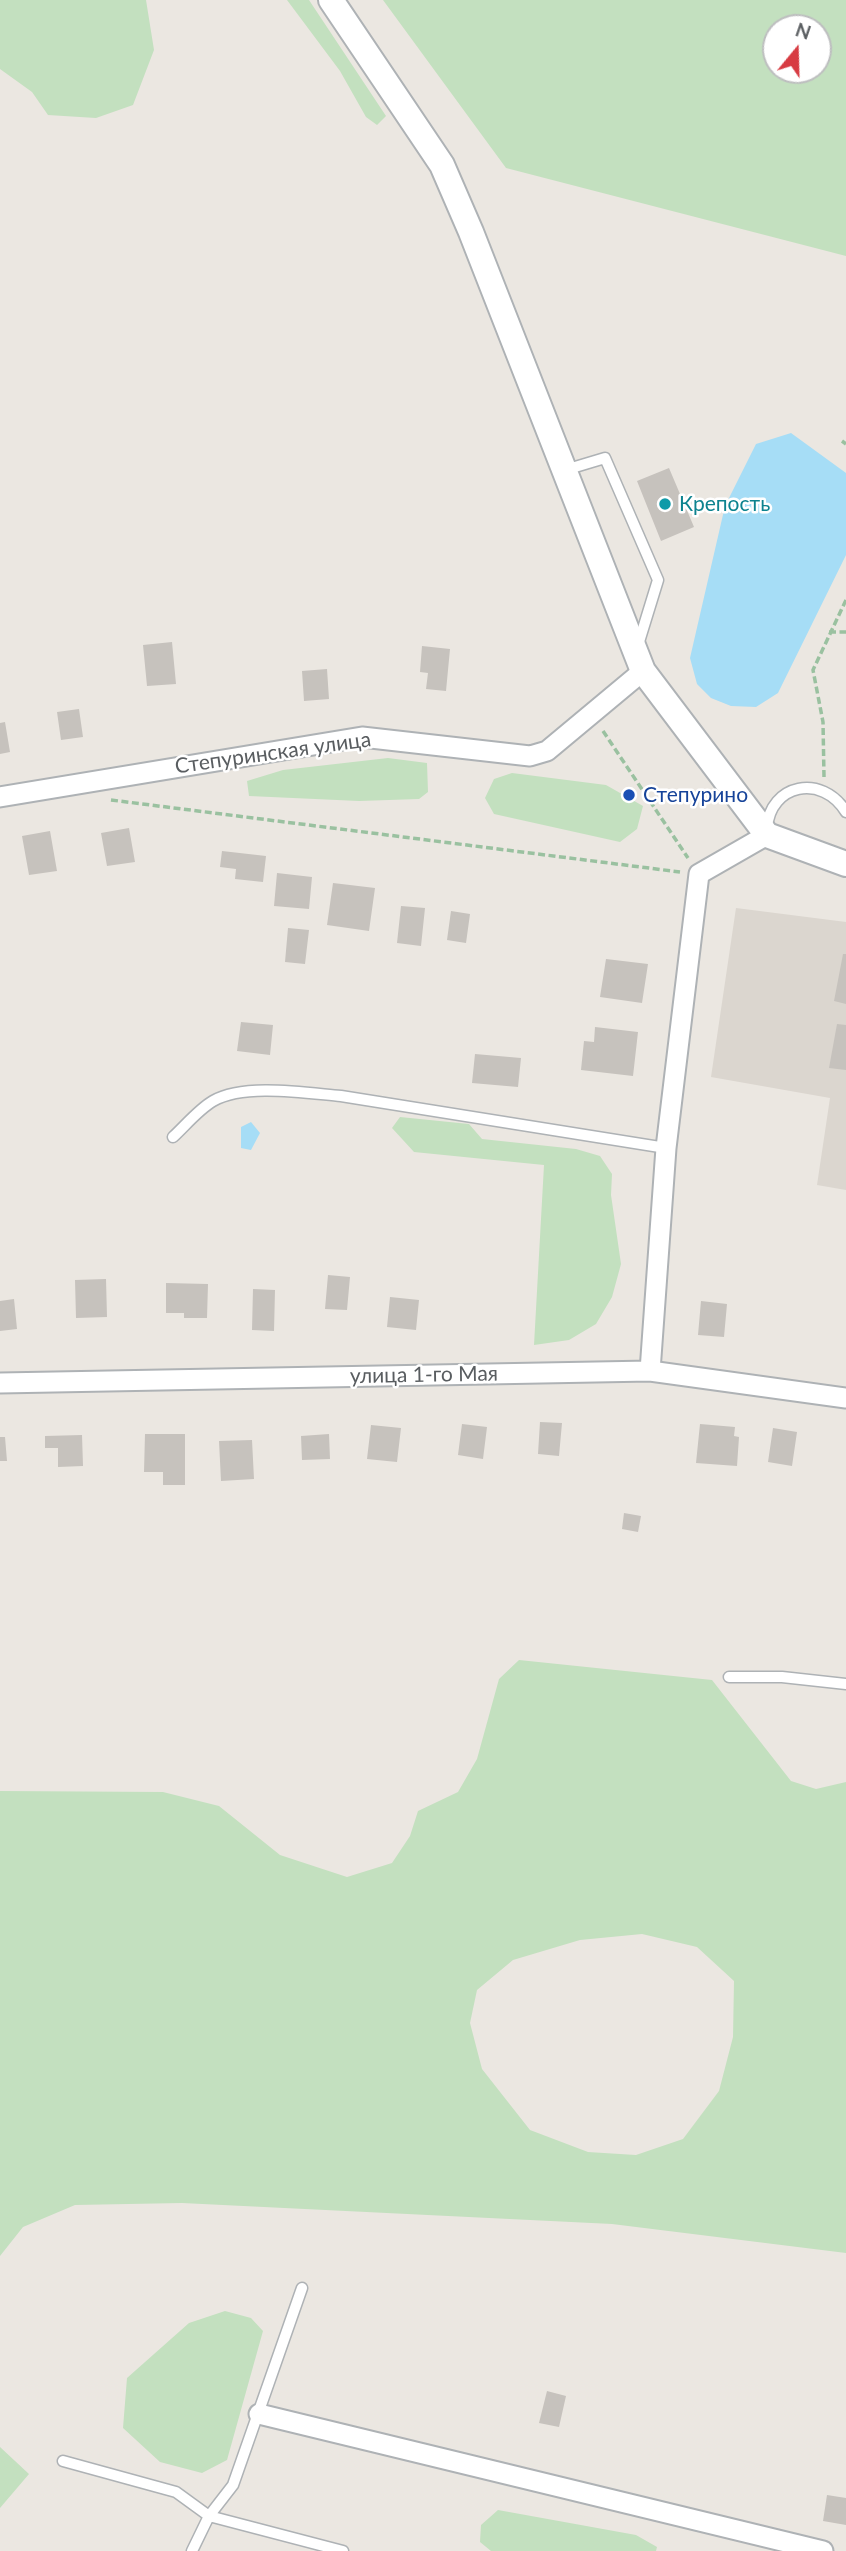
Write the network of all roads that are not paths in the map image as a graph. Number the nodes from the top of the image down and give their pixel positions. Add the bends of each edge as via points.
1 (331, 0) edge
2 (565, 470) junction
3 (640, 661) junction
4 (0, 797) edge
5 (846, 812) edge
6 (767, 835) junction
7 (846, 864) edge
8 (173, 1137) dead end
9 (666, 1148) junction
10 (650, 1371) junction
11 (0, 1382) edge
12 (846, 1398) edge
13 (729, 1677) dead end
14 (846, 1684) edge
15 (302, 2288) dead end
16 (259, 2414) junction
17 (63, 2461) dead end
18 (209, 2516) junction
19 (192, 2551) edge
20 (343, 2551) edge
21 (823, 2551) edge

1 - 2 street via 442,165
2 - 3 street
2 - 3 lane via 605,458 657,580
3 - 4 street, Степуринская улица via 592,714 547,751 530,756 362,737
3 - 6 street
5 - 6 lane via 836,796 810,788 783,797 768,821
6 - 7 street
6 - 9 street via 699,874
8 - 9 lane via 214,1100 249,1092 287,1092 341,1096
9 - 10 street
10 - 11 street, улица 1-го Мая
10 - 12 street, улица 1-го Мая
13 - 14 lane
15 - 16 lane
16 - 18 lane via 233,2485
16 - 21 street
17 - 18 lane via 176,2492
18 - 19 lane
18 - 20 lane

